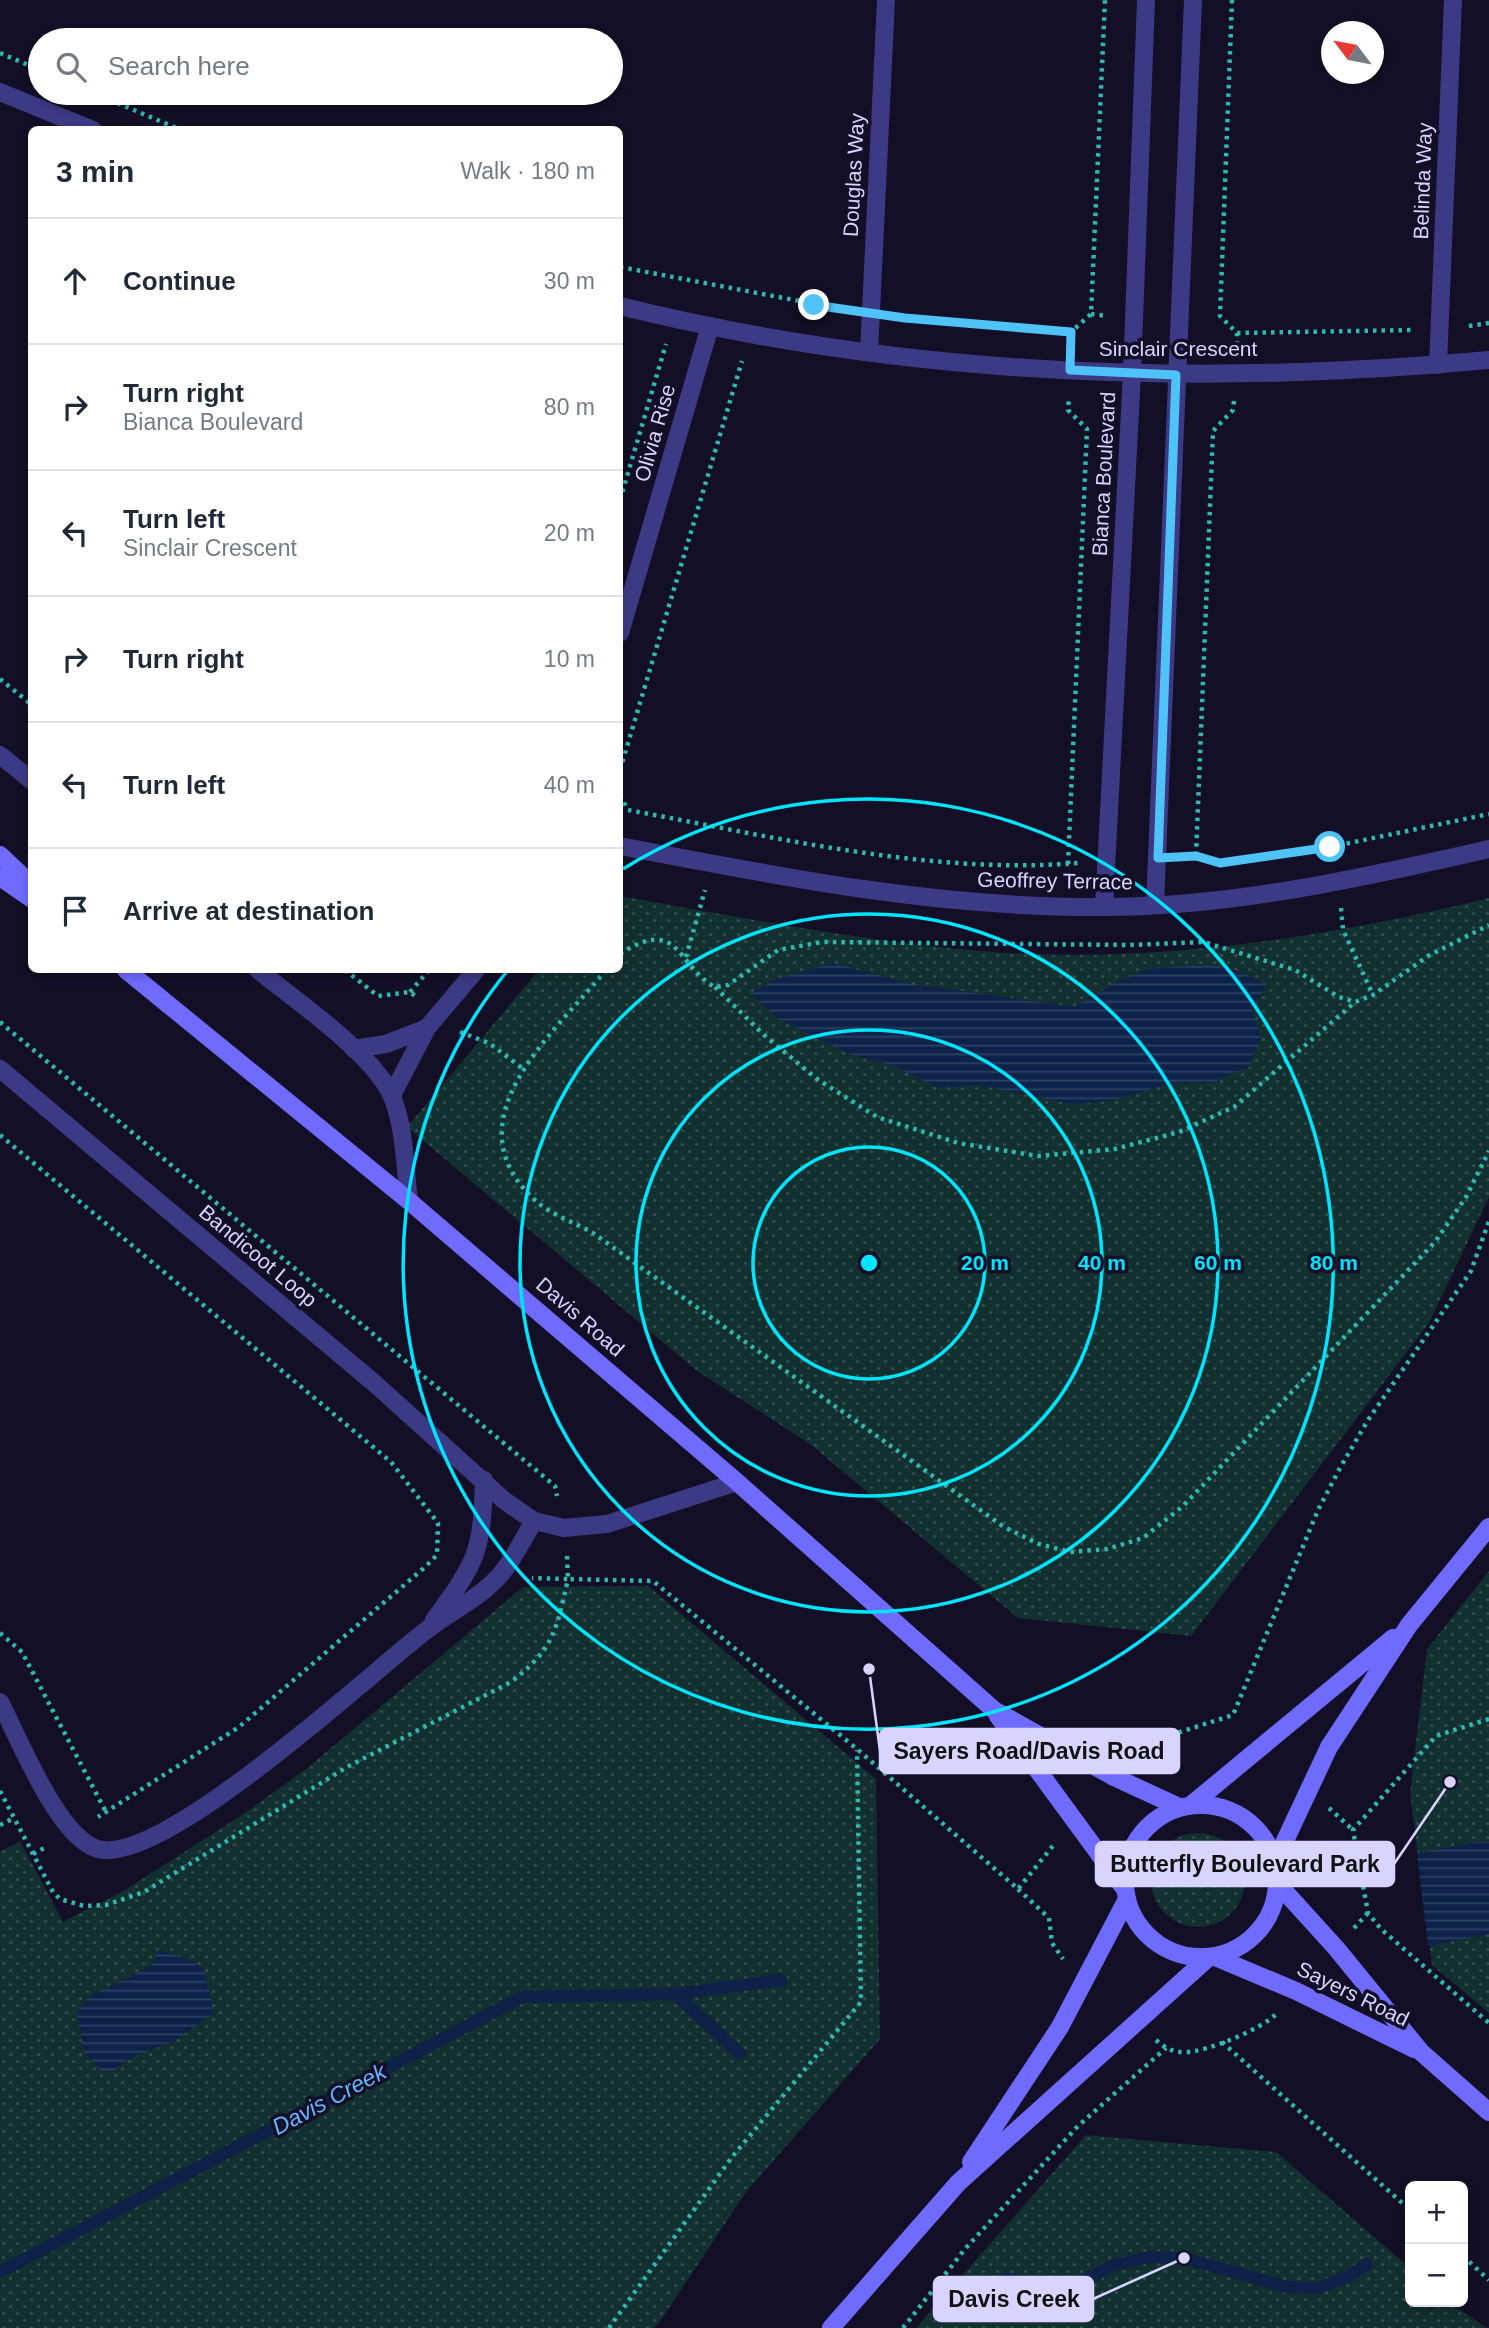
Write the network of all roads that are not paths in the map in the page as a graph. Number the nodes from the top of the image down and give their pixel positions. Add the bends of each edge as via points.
1 (886, 0) edge
2 (1146, 0) edge
3 (1193, 0) edge
4 (1453, 0) edge
5 (0, 92) edge
6 (28, 103) edge
7 (32, 105) edge
8 (83, 126) edge
9 (623, 307) edge
10 (710, 326) junction
11 (869, 352) junction
12 (1489, 360) edge
13 (1438, 365) junction
14 (1132, 373) junction
15 (1176, 375) junction
16 (623, 623) edge
17 (0, 755) edge
18 (28, 778) edge
19 (623, 847) edge
20 (1489, 849) edge
21 (0, 855) edge
22 (0, 877) edge
23 (28, 880) edge
24 (28, 897) edge
25 (1155, 905) junction
26 (1104, 907) junction
27 (130, 973) edge
28 (262, 973) edge
29 (473, 973) edge
30 (427, 1028) junction
31 (354, 1049) junction
32 (0, 1069) edge
33 (392, 1095) junction
34 (409, 1201) junction
35 (484, 1480) junction
36 (737, 1482) junction
37 (534, 1521) junction
38 (1489, 1527) edge
39 (1409, 1625) junction
40 (428, 1629) junction
41 (0, 1702) edge
42 (994, 1710) junction
43 (1185, 1806) junction
44 (1275, 1862) junction
45 (1277, 1883) junction
46 (1125, 1894) junction
47 (1211, 1957) junction
48 (1421, 2052) junction
49 (1489, 2112) edge
50 (958, 2183) junction
51 (831, 2328) edge

1 - 11 street, Douglas Way
2 - 14 street, Bianca Boulevard
3 - 15 street
4 - 13 street, Belinda Way
5 - 6 street
7 - 8 street
9 - 10 street, Sinclair Crescent
10 - 11 street, Sinclair Crescent
10 - 16 street, Olivia Rise
11 - 14 street, Sinclair Crescent
12 - 13 street, Sinclair Crescent
13 - 15 street, Sinclair Crescent
14 - 15 street, Sinclair Crescent
14 - 26 street, Bianca Boulevard
15 - 25 street
17 - 18 street
19 - 26 street, Geoffrey Terrace via 944,900
20 - 25 street, Geoffrey Terrace via 1338,883
21 - 23 main road
22 - 24 main road
25 - 26 street, Geoffrey Terrace
27 - 34 main road, Davis Road
28 - 31 street
29 - 30 street
30 - 31 street via 386,1044
30 - 33 street
31 - 33 street
32 - 35 street, Bandicoot Loop
33 - 34 street
34 - 36 main road, Davis Road
35 - 37 street, Bandicoot Loop
35 - 40 street via 477,1553 467,1575
36 - 37 street, Bandicoot Loop via 607,1524 564,1528
36 - 42 main road, Davis Road
37 - 40 street via 500,1576
38 - 39 main road
39 - 43 main road
39 - 44 main road via 1329,1747
40 - 41 street via 226,1791 146,1841 110,1852 82,1842 73,1833
42 - 43 main road, Davis Road via 1112,1776
42 - 46 main road, Davis Road
43 - 44 main road via 1213,1805 1234,1812 1266,1841
43 - 46 main road via 1156,1819 1138,1838 1126,1862
44 - 45 main road
45 - 47 main road via 1272,1909 1259,1931 1239,1948
45 - 48 main road, Sayers Road
46 - 47 main road via 1134,1921 1157,1944 1186,1957
46 - 50 main road via 1086,1983
47 - 48 main road, Sayers Road via 1296,1991
47 - 50 main road
48 - 49 main road
50 - 51 main road

